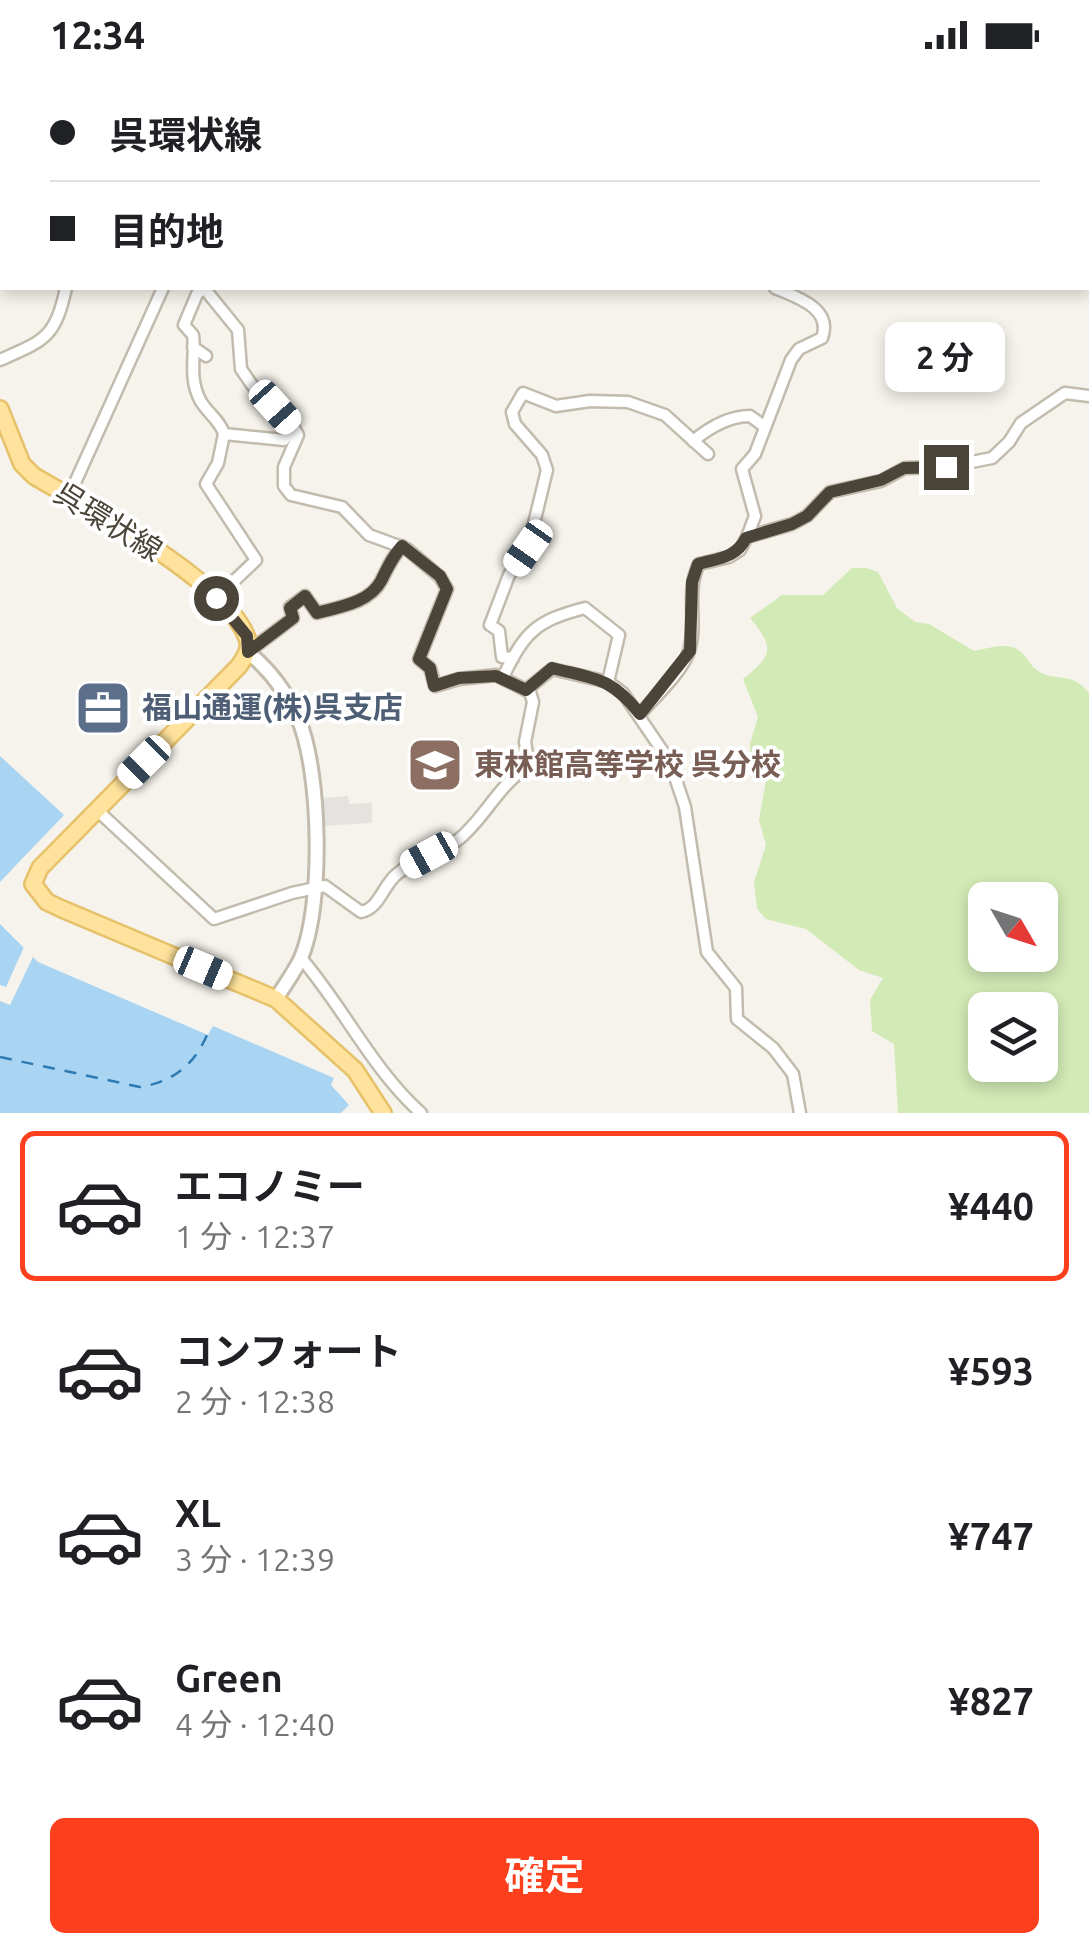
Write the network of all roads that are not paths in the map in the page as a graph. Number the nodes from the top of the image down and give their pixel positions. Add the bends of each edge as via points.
1 (65, 290) edge
2 (161, 290) edge
3 (201, 290) edge
4 (206, 290) edge
5 (781, 290) edge
6 (192, 347) junction
7 (206, 356) dead end
8 (0, 360) edge
9 (1089, 396) edge
10 (0, 408) edge
11 (764, 427) junction
12 (294, 428) junction
13 (224, 434) junction
14 (693, 440) junction
15 (708, 454) dead end
16 (68, 496) junction
17 (746, 538) junction
18 (402, 546) junction
19 (216, 598) junction
20 (248, 652) junction
21 (513, 658) junction
22 (503, 677) junction
23 (608, 682) junction
24 (526, 690) junction
25 (640, 714) junction
26 (97, 810) junction
27 (317, 887) junction
28 (301, 958) junction
29 (276, 1000) junction
30 (382, 1113) edge
31 (422, 1113) edge
32 (800, 1113) edge

1 - 8 street via 53,330 41,343
2 - 16 street
3 - 6 street via 184,325 193,335
4 - 12 street via 238,330 241,369
5 - 11 street via 822,315 826,328 791,360
6 - 7 street
6 - 13 street via 198,395
9 - 17 street via 1065,393 1021,422 992,458 904,468 830,492 807,516
10 - 16 main road, 呉環状線 via 22,464
11 - 14 street via 739,416
11 - 17 street via 742,469 756,516
12 - 13 street via 284,440
12 - 18 street via 296,443 284,467 291,495 342,506 369,535
13 - 19 street via 206,484 256,560
14 - 15 street
14 - 21 street via 665,416 628,402 556,406 523,393 512,412 546,470 528,548 509,575 490,625 499,631 502,657
16 - 19 main road, 呉環状線
17 - 25 street via 729,556 698,564 690,651
18 - 20 street via 380,584 358,602 317,613 305,596 290,608 293,618
18 - 22 street via 447,589 419,659 430,668 434,686
19 - 20 main road, 呉環状線 via 247,636
20 - 26 main road
20 - 27 street via 270,670 300,722 312,776
21 - 22 street
21 - 23 street via 523,637 585,608 620,635
22 - 24 street
23 - 24 street via 552,668
23 - 25 street
24 - 27 street via 533,702 529,765 507,780 460,838 398,872 368,912
25 - 32 street via 670,762 686,807 707,952 736,988 737,1019 774,1048 793,1074
26 - 27 street via 214,918
26 - 29 main road via 40,868 36,892
27 - 28 street
28 - 29 street
28 - 31 street via 385,1075
29 - 30 main road via 355,1070

